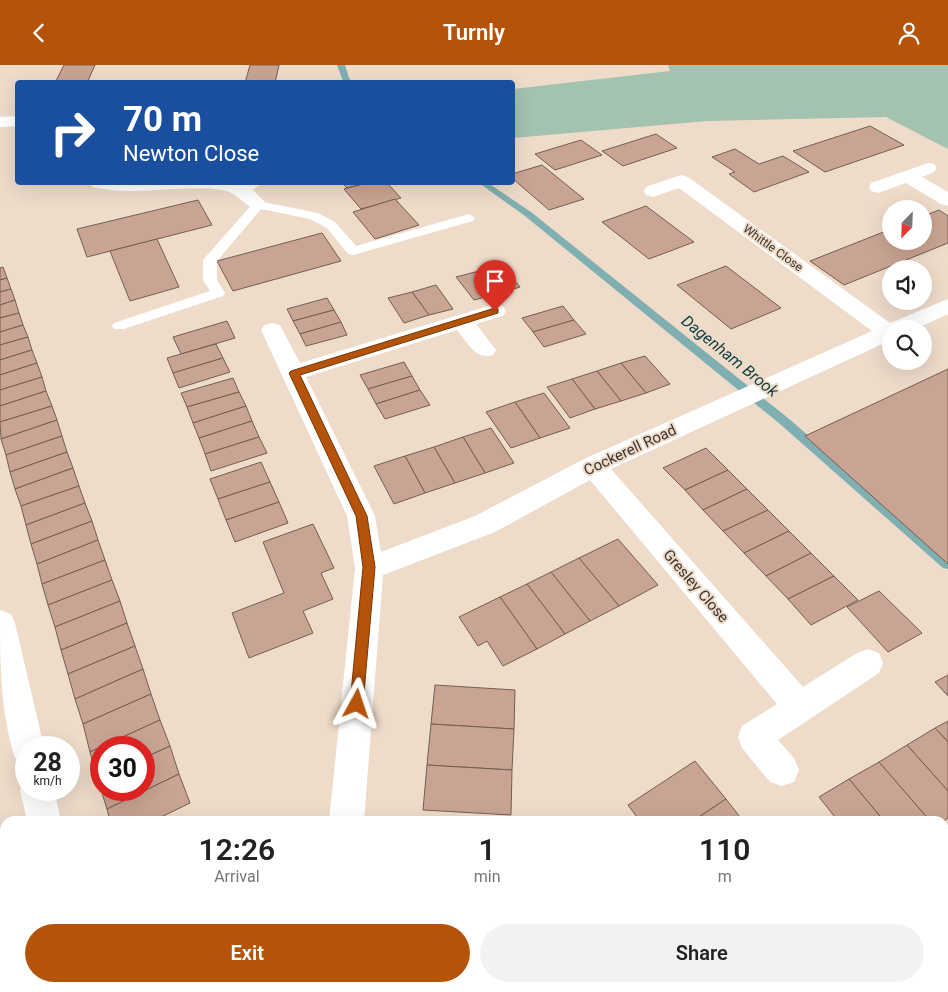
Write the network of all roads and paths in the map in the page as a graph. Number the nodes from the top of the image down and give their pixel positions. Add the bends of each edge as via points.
1 (15, 121) edge
2 (0, 122) edge
3 (928, 168) dead end
4 (907, 176) junction
5 (235, 185) edge
6 (251, 186) edge
7 (878, 187) dead end
8 (653, 191) dead end
9 (948, 200) edge
10 (258, 205) junction
11 (469, 217) dead end
12 (948, 306) edge
13 (495, 311) dead end
14 (917, 320) edge
15 (462, 321) junction
16 (882, 324) edge
17 (119, 326) dead end
18 (272, 330) dead end
19 (882, 336) edge
20 (485, 350) dead end
21 (294, 373) junction
22 (592, 466) junction
23 (369, 567) junction
24 (0, 623) edge
25 (868, 663) dead end
26 (800, 707) junction
27 (26, 736) edge
28 (782, 770) dead end
29 (39, 801) edge
30 (43, 816) edge
31 (346, 816) edge

1 - 2 street
3 - 4 street
4 - 7 street
4 - 9 street
5 - 6 street
6 - 10 street
8 - 16 street, Whittle Close via 681,181
10 - 11 lane via 314,216 331,225 353,251
10 - 17 lane via 210,260 210,280 218,293
12 - 14 street, Cockerell Road
13 - 15 street
15 - 20 street
15 - 21 street
18 - 21 street
19 - 22 street, Cockerell Road
21 - 23 street via 361,516
22 - 23 street, Cockerell Road via 485,524
22 - 26 street, Gresley Close
23 - 31 street
24 - 27 street
25 - 26 street
26 - 28 street via 754,737
29 - 30 street

